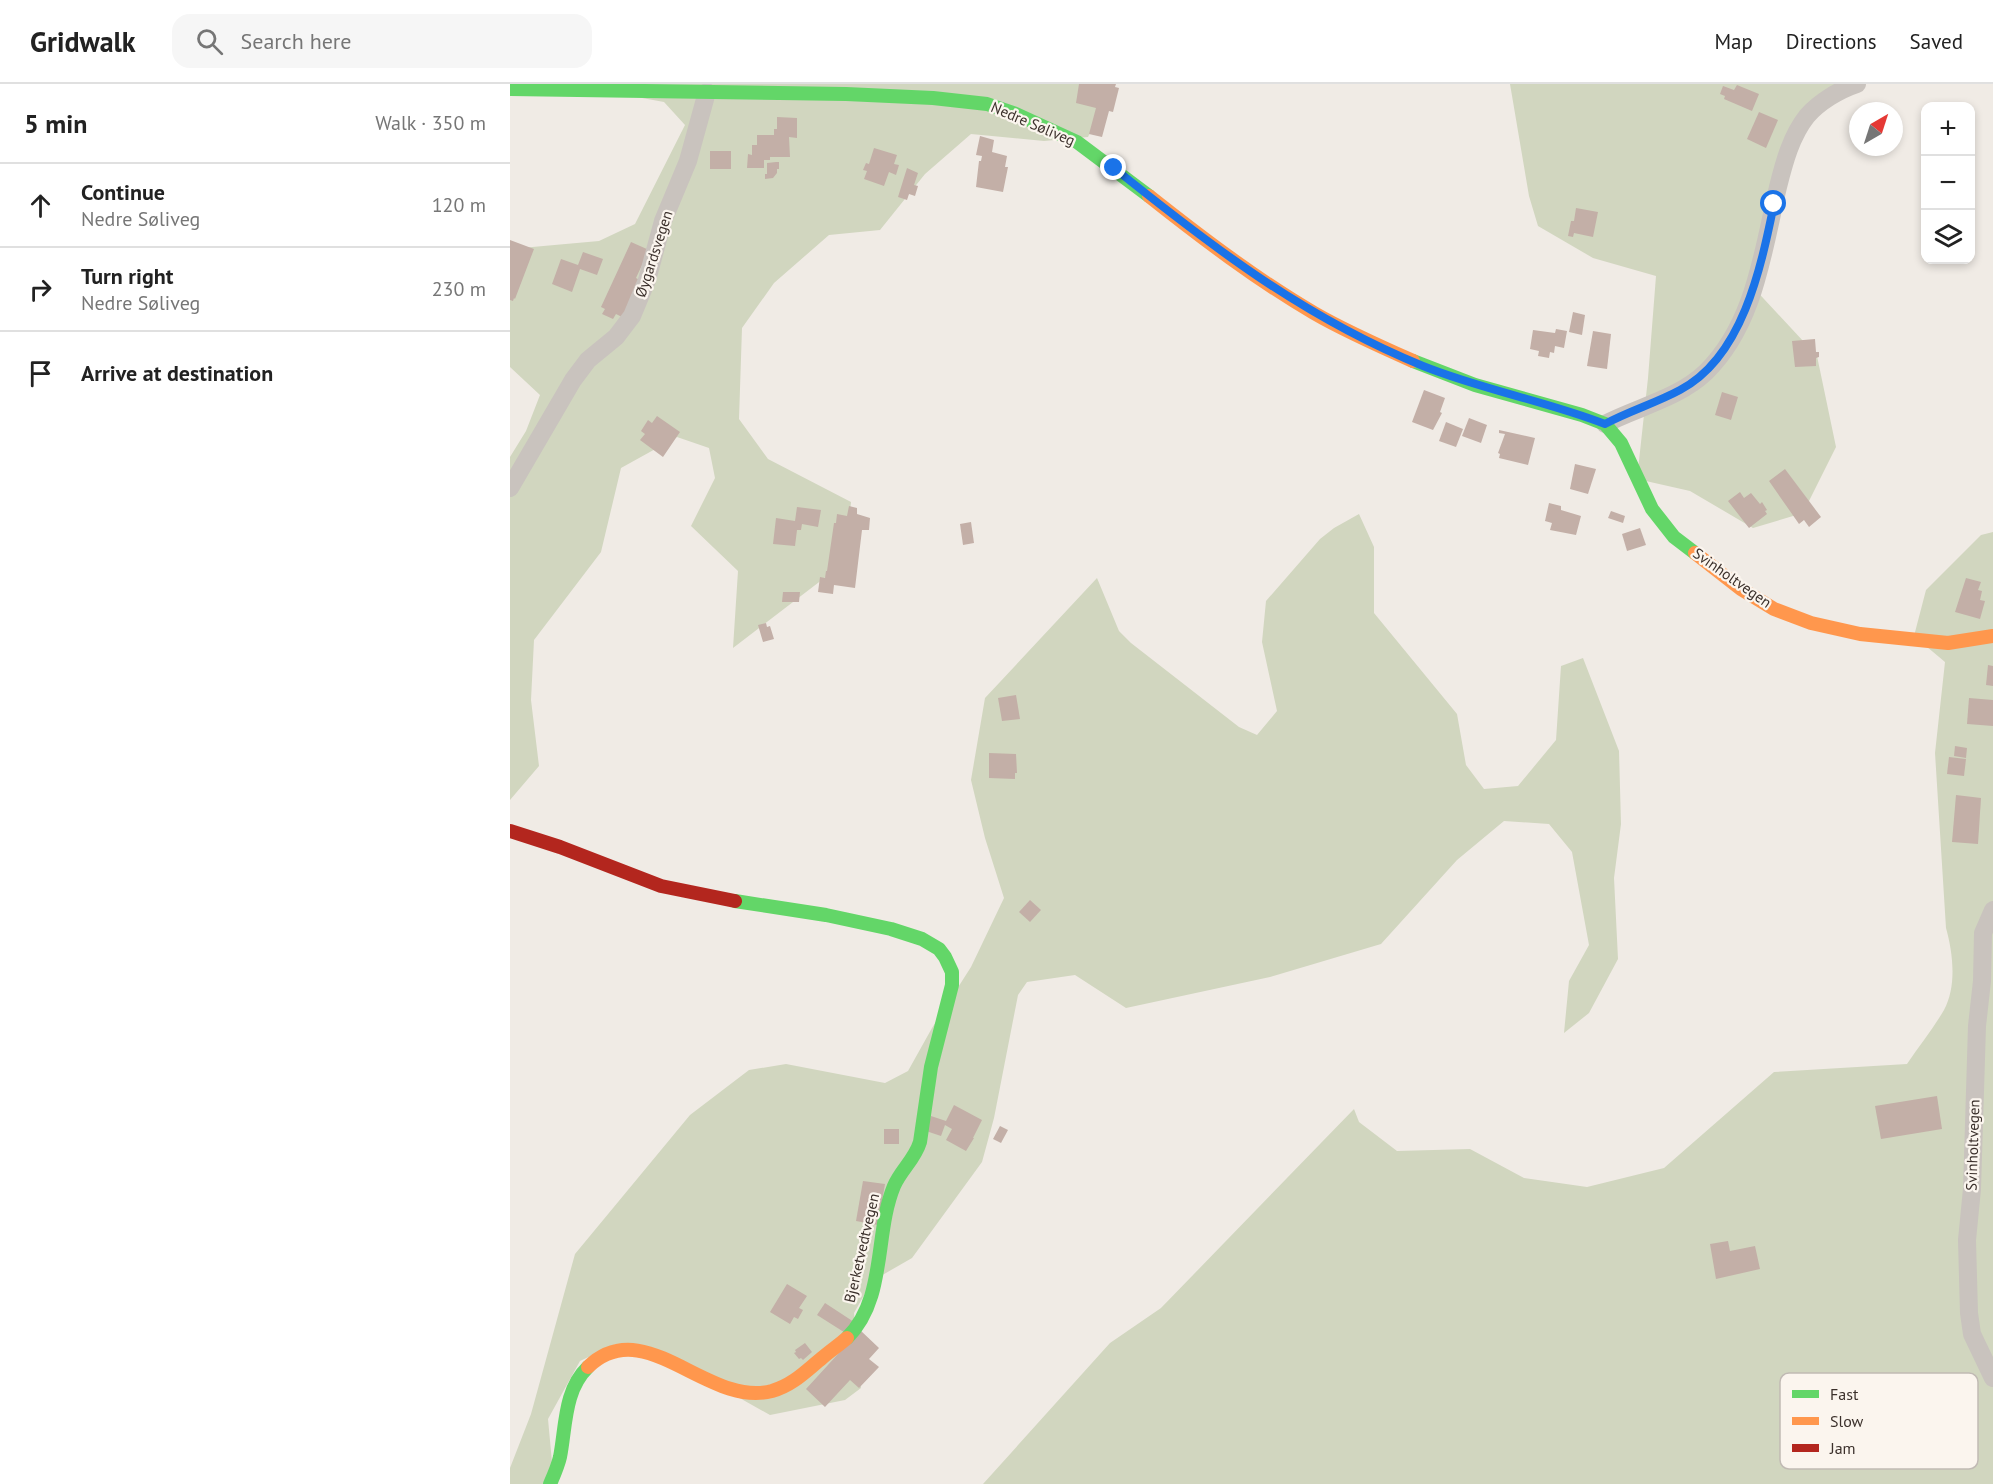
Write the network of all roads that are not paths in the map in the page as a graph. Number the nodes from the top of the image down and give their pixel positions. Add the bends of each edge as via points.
1 (1857, 84) edge
2 (510, 89) edge
3 (707, 92) junction
4 (1605, 424) junction
5 (510, 488) edge
6 (1993, 636) edge
7 (510, 831) edge
8 (1993, 910) edge
9 (1993, 1378) edge
10 (550, 1484) edge

1 - 4 street via 1829,97 1808,115 1796,133 1749,303 1723,350 1706,372 1682,390
2 - 3 street, Nedre Søliveg
3 - 4 street, Nedre Søliveg via 933,98 987,104 1016,114 1077,142 1265,282 1365,340 1474,385
3 - 5 street, Øygardsvegen via 688,161 663,221 648,280 632,316 573,380
4 - 6 street, Svinholtvegen via 1621,443 1652,508 1674,537 1741,589 1774,609 1811,623 1908,640 1948,643
7 - 10 street, Bjerketvedtvegen via 663,886 913,935 936,946 952,970 918,1147 892,1191 871,1296 854,1330 788,1385 768,1392 745,1394 727,1389 662,1358 635,1350 616,1348 604,1353 580,1374 571,1394 558,1463
8 - 9 street, Svinholtvegen via 1983,933 1972,1189 1966,1240 1972,1334

